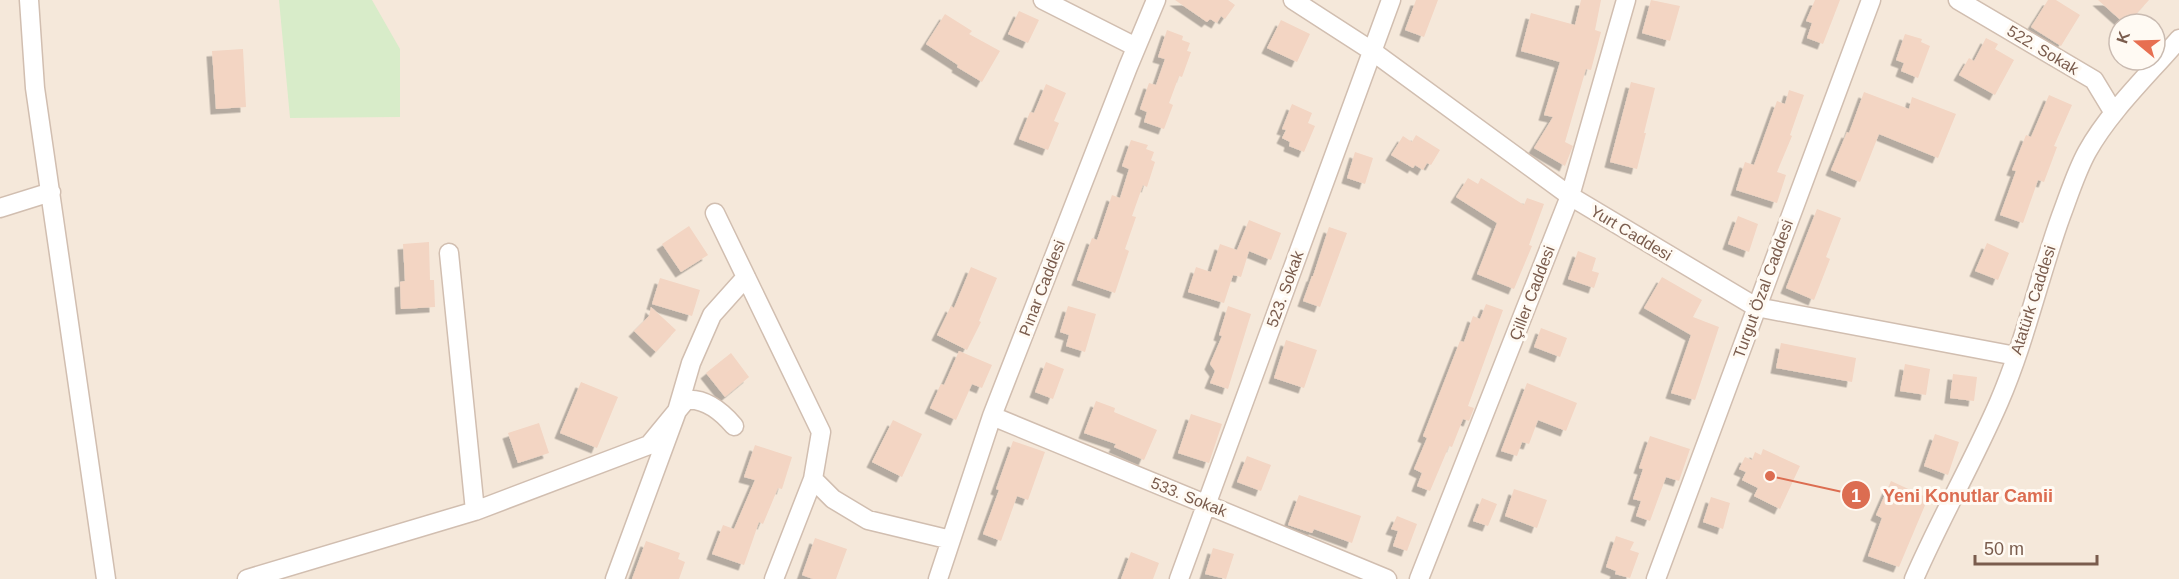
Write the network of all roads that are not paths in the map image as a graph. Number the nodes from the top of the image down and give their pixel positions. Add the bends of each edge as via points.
1 (29, 0) edge
2 (1043, 0) edge
3 (1156, 0) edge
4 (1293, 0) edge
5 (1391, 0) edge
6 (1626, 0) edge
7 (1871, 0) edge
8 (1958, 0) edge
9 (2179, 39) edge
10 (1136, 47) junction
11 (1372, 51) junction
12 (2114, 113) junction
13 (51, 192) junction
14 (1570, 196) junction
15 (0, 208) edge
16 (715, 213) dead end
17 (449, 253) dead end
18 (746, 277) junction
19 (1756, 307) junction
20 (2016, 356) junction
21 (677, 411) junction
22 (992, 416) junction
23 (734, 426) dead end
24 (813, 479) junction
25 (1206, 504) junction
26 (475, 511) junction
27 (951, 540) junction
28 (106, 579) edge
29 (247, 579) edge
30 (615, 579) edge
31 (774, 579) edge
32 (938, 579) edge
33 (1179, 579) edge
34 (1387, 579) edge
35 (1419, 579) edge
36 (1656, 579) edge
37 (1914, 579) edge

1 - 13 street via 35,88
2 - 10 street
3 - 10 street, Pınar Caddesi
4 - 11 street, Yurt Caddesi
5 - 11 street, 523. Sokak
6 - 14 street, Çiller Caddesi
7 - 19 street, Turgut Özal Caddesi
8 - 12 street, 522. Sokak via 2094,80
9 - 12 street, Atatürk Caddesi
10 - 22 street, Pınar Caddesi
11 - 14 street, Yurt Caddesi
11 - 25 street, 523. Sokak
12 - 20 street, Atatürk Caddesi via 2087,151 2074,180
13 - 15 street
13 - 28 street
14 - 19 street, Yurt Caddesi
14 - 35 street, Çiller Caddesi
16 - 18 street
17 - 26 street
18 - 21 street via 712,315 691,363
18 - 24 street via 821,432
19 - 20 street, Yurt Caddesi
19 - 36 street, Turgut Özal Caddesi
20 - 37 street, Atatürk Caddesi via 1999,402
21 - 23 street via 686,400 697,399 723,414
21 - 26 street via 649,445
21 - 30 street
22 - 25 street, 533. Sokak
22 - 27 street, Pınar Caddesi
24 - 27 street via 833,498 868,520
24 - 31 street
25 - 33 street, 523. Sokak
25 - 34 street, 533. Sokak
26 - 29 street
27 - 32 street, Pınar Caddesi

